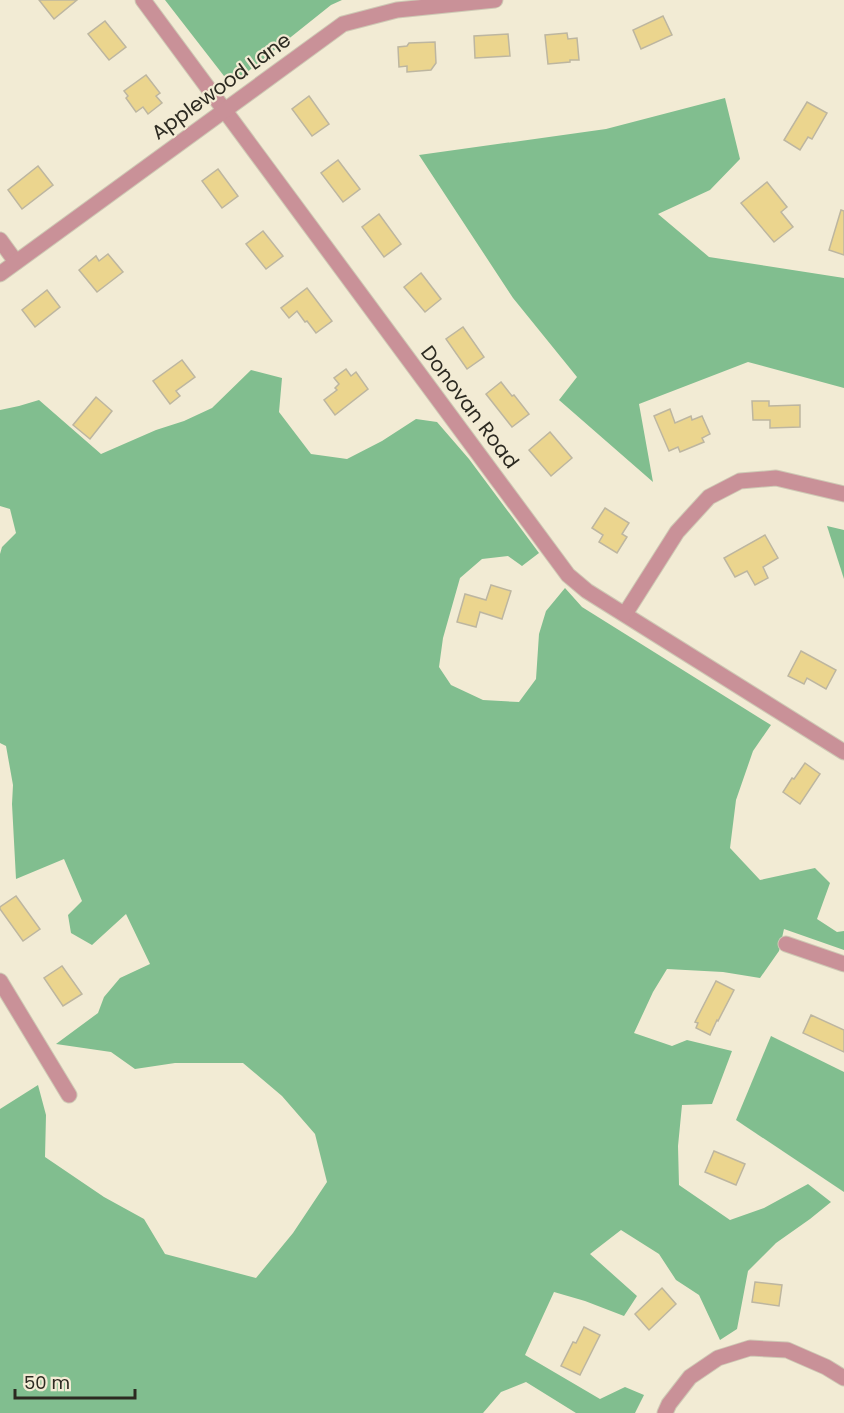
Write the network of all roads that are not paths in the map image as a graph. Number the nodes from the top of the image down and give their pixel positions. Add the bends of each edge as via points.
1 (143, 0) edge
2 (495, 0) edge
3 (224, 111) junction
4 (0, 240) edge
5 (16, 262) junction
6 (0, 274) edge
7 (844, 494) edge
8 (625, 614) junction
9 (844, 752) edge
10 (786, 944) dead end
11 (844, 964) edge
12 (0, 981) edge
13 (69, 1095) dead end
14 (844, 1378) edge
15 (665, 1413) edge

1 - 3 street, Donovan Road
2 - 3 street, Applewood Lane via 397,10 343,24
3 - 5 street, Applewood Lane
3 - 8 street, Donovan Road via 568,575
4 - 5 street
5 - 6 street, Applewood Lane
7 - 8 street via 776,478 740,481 709,497 677,532
8 - 9 street, Donovan Road
10 - 11 street
12 - 13 street
14 - 15 street via 787,1350 750,1348 718,1358 690,1377

